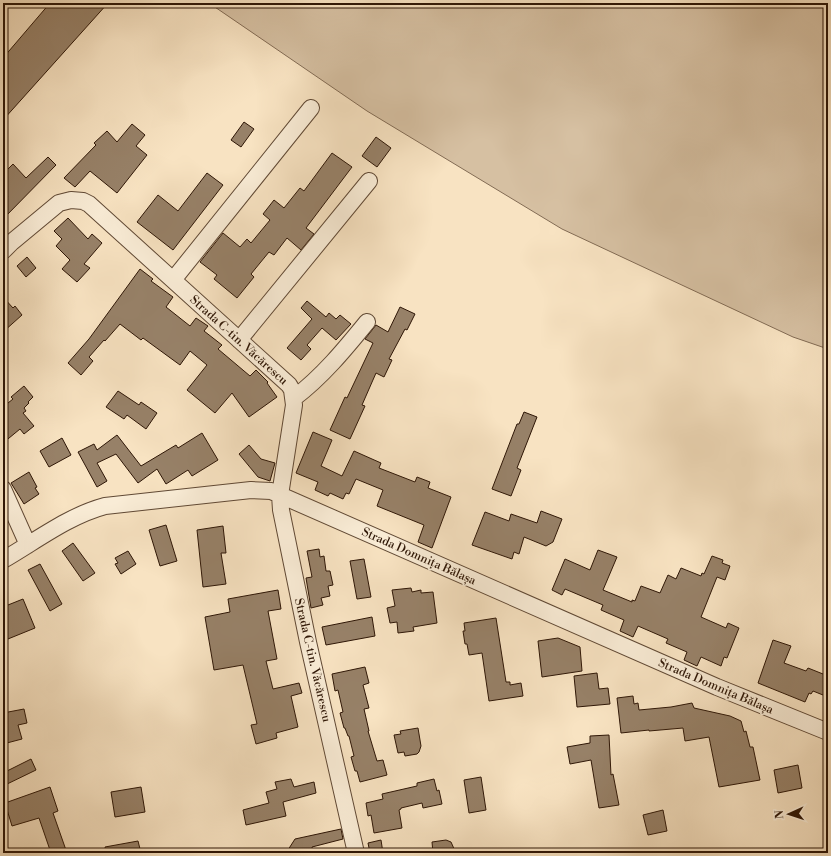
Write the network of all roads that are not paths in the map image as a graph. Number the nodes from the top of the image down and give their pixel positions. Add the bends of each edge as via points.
1 (311, 108) dead end
2 (369, 181) dead end
3 (6, 243) edge
4 (173, 280) junction
5 (368, 322) dead end
6 (240, 340) junction
7 (294, 398) junction
8 (3, 489) edge
9 (280, 495) junction
10 (28, 545) junction
11 (3, 560) edge
12 (828, 732) edge
13 (356, 853) edge

1 - 4 street
2 - 6 street
3 - 4 street, Strada C-tin. Văcărescu via 60,203 71,200 83,201
4 - 6 street, Strada C-tin. Văcărescu
5 - 7 street via 314,382
6 - 7 street, Strada C-tin. Văcărescu via 289,385
7 - 9 street, Strada C-tin. Văcărescu
8 - 10 street
9 - 10 street, Strada Domnița Bălașa via 270,491 251,490 105,506 75,518
9 - 12 street, Strada Domnița Bălașa via 717,687
9 - 13 street, Strada C-tin. Văcărescu via 290,556
10 - 11 street, Strada Domnița Bălașa

